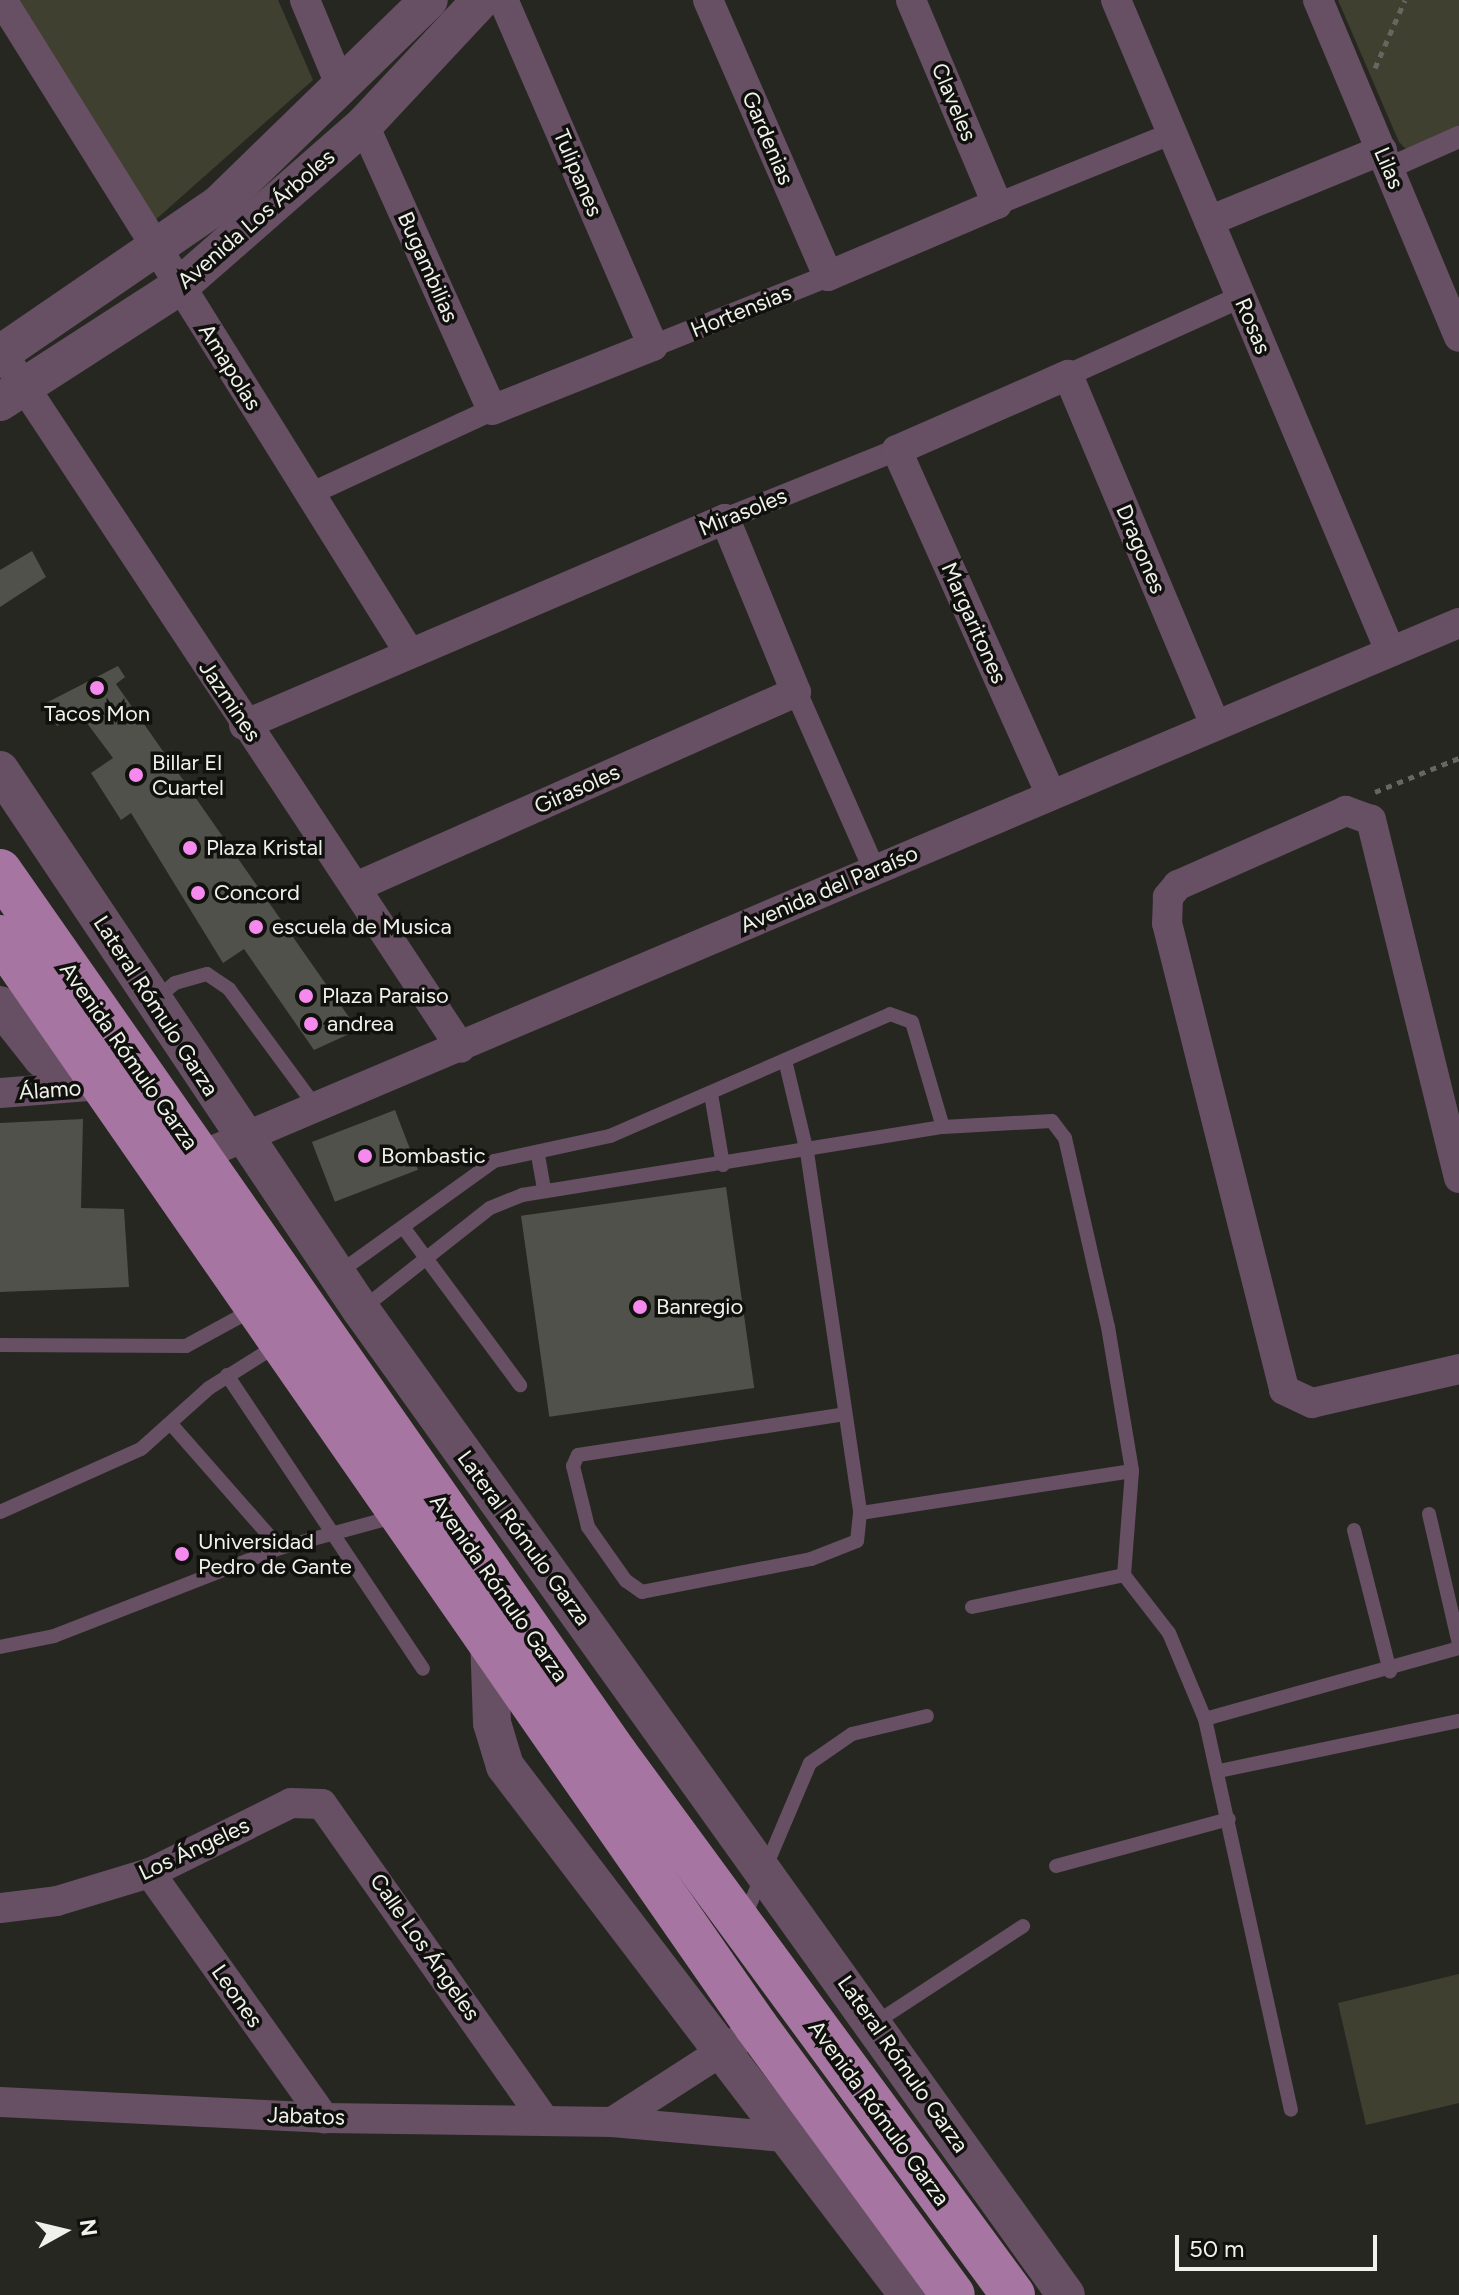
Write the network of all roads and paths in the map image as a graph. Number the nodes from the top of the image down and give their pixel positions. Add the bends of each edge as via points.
1 (2, 0) edge
2 (305, 0) edge
3 (429, 0) edge
4 (481, 0) edge
5 (503, 0) edge
6 (708, 0) edge
7 (911, 0) edge
8 (1116, 0) edge
9 (1318, 0) edge
10 (1405, 0) edge
11 (341, 87) junction
12 (1356, 90) junction
13 (364, 125) junction
14 (1173, 133) junction
15 (1459, 137) edge
16 (1385, 159) junction
17 (997, 204) junction
18 (1209, 221) junction
19 (153, 251) junction
20 (828, 276) junction
21 (180, 286) junction
22 (1241, 297) junction
23 (1459, 337) edge
24 (653, 346) junction
25 (1, 352) edge
26 (1068, 375) junction
27 (12, 394) edge
28 (492, 410) junction
29 (897, 450) junction
30 (310, 494) junction
31 (725, 519) junction
32 (1459, 623) edge
33 (1390, 651) junction
34 (409, 652) junction
35 (796, 692) junction
36 (1215, 724) junction
37 (244, 725) junction
38 (1459, 758) edge
39 (0, 770) edge
40 (1051, 795) junction
41 (1360, 811) junction
42 (874, 869) junction
43 (0, 871) edge
44 (358, 886) junction
45 (0, 937) edge
46 (153, 1001) junction
47 (0, 1005) edge
48 (461, 1048) junction
49 (785, 1060) junction
50 (99, 1082) junction
51 (0, 1093) edge
52 (711, 1094) junction
53 (316, 1107) junction
54 (943, 1127) junction
55 (242, 1137) junction
56 (807, 1152) junction
57 (538, 1155) junction
58 (200, 1156) junction
59 (723, 1165) junction
60 (1459, 1178) edge
61 (544, 1190) junction
62 (403, 1227) junction
63 (423, 1259) junction
64 (337, 1275) junction
65 (258, 1307) junction
66 (361, 1310) junction
67 (283, 1342) junction
68 (0, 1345) edge
69 (1459, 1369) edge
70 (227, 1375) junction
71 (520, 1385) dead end
72 (845, 1414) junction
73 (171, 1424) junction
74 (1132, 1471) junction
75 (0, 1512) edge
76 (860, 1513) junction
77 (1429, 1514) dead end
78 (401, 1515) junction
79 (1354, 1530) dead end
80 (336, 1531) junction
81 (280, 1548) junction
82 (1124, 1575) junction
83 (972, 1607) dead end
84 (489, 1637) junction
85 (1459, 1646) edge
86 (0, 1647) edge
87 (423, 1669) dead end
88 (1390, 1671) junction
89 (927, 1716) dead end
90 (1205, 1719) junction
91 (1459, 1721) edge
92 (1219, 1771) junction
93 (291, 1803) joint
94 (1229, 1819) junction
95 (1056, 1866) dead end
96 (762, 1867) junction
97 (150, 1873) junction
98 (0, 1908) edge
99 (742, 1924) junction
100 (1023, 1926) dead end
101 (875, 2023) junction
102 (756, 2026) junction
103 (721, 2055) junction
104 (0, 2102) edge
105 (1291, 2110) dead end
106 (324, 2118) junction
107 (543, 2119) junction
108 (612, 2122) junction
109 (839, 2138) junction
110 (785, 2140) junction
111 (908, 2295) edge
112 (953, 2295) edge
113 (1013, 2295) edge
114 (1066, 2295) edge

1 - 19 street, Amapolas
2 - 11 street
3 - 11 street, Avenida Los Árboles
4 - 13 street, Avenida Los Árboles
5 - 24 street, Tulipanes
6 - 20 street, Gardenias
7 - 17 street, Claveles
8 - 14 street, Rosas
9 - 12 street, Lilas
10 - 12 path via 1378,64
11 - 19 street, Avenida Los Árboles via 218,205
12 - 16 street, Lilas
13 - 21 street, Avenida Los Árboles
13 - 28 street, Bugambilias
14 - 17 street, Hortensias
14 - 18 street, Rosas
15 - 16 street
16 - 18 street
16 - 23 street, Lilas
17 - 20 street, Hortensias
18 - 22 street, Rosas
19 - 21 street, Amapolas
19 - 25 street, Avenida Los Árboles
20 - 24 street, Hortensias
21 - 27 street, Avenida Los Árboles
21 - 30 street, Amapolas
22 - 26 street, Mirasoles
22 - 33 street, Rosas
24 - 28 street, Hortensias
25 - 27 street, Jazmines
26 - 29 street, Mirasoles
26 - 36 street, Dragones
27 - 37 street, Jazmines
28 - 30 street, Hortensias
29 - 31 street, Mirasoles
29 - 40 street, Margaritones
30 - 34 street, Amapolas
31 - 34 street, Mirasoles
31 - 35 street
32 - 33 street, Avenida del Paraíso
33 - 36 street, Avenida del Paraíso
34 - 37 street, Mirasoles
35 - 42 street
35 - 44 street, Girasoles
36 - 40 street, Avenida del Paraíso
37 - 44 street, Jazmines
38 - 41 path via 1393,780
39 - 46 street, Lateral Rómulo Garza
40 - 42 street, Avenida del Paraíso
41 - 60 street via 1375,827
41 - 69 street via 1189,877 1168,897 1167,923 1284,1390 1312,1403
42 - 48 street, Avenida del Paraíso
43 - 58 main road, Avenida Rómulo Garza
44 - 48 street, Jazmines
45 - 50 main road, Avenida Rómulo Garza
46 - 53 lane via 175,983 207,974 229,989
46 - 55 street, Lateral Rómulo Garza
47 - 50 street via 42,1058
48 - 53 street, Avenida del Paraíso
49 - 52 lane
49 - 54 lane via 877,1018 904,1017 915,1030
49 - 56 lane
50 - 51 street, Álamo
50 - 65 main road, Avenida Rómulo Garza
52 - 57 lane via 610,1136
52 - 59 lane
53 - 55 street, Avenida del Paraíso
54 - 56 lane
54 - 74 lane via 1038,1116 1060,1128 1108,1327
55 - 58 street, Avenida del Paraíso
55 - 64 street, Lateral Rómulo Garza
56 - 59 lane
56 - 72 lane
57 - 61 lane
57 - 62 lane via 480,1168
58 - 99 main road, Avenida Rómulo Garza
59 - 61 lane
61 - 63 lane via 490,1208
62 - 63 lane
62 - 64 lane
63 - 66 lane
63 - 71 lane
64 - 66 street, Lateral Rómulo Garza
65 - 67 main road, Avenida Rómulo Garza
65 - 68 lane via 186,1346
66 - 96 street, Lateral Rómulo Garza
67 - 70 lane
67 - 78 main road, Avenida Rómulo Garza
70 - 73 lane
70 - 80 lane
72 - 76 lane
72 - 76 lane via 582,1454 573,1466 593,1536 642,1592 849,1549 857,1541
73 - 75 lane via 141,1449
73 - 81 lane
74 - 76 lane
74 - 82 lane
77 - 85 lane
78 - 80 lane
78 - 84 main road, Avenida Rómulo Garza
79 - 88 lane
80 - 81 lane
80 - 87 lane
81 - 86 lane via 54,1636
82 - 83 lane
82 - 90 lane via 1169,1633
84 - 102 main road, Avenida Rómulo Garza
84 - 103 street via 492,1723 505,1766
85 - 88 lane
88 - 90 lane
89 - 96 lane via 826,1748 797,1781
90 - 92 lane
91 - 92 lane
92 - 94 lane
93 - 97 street, Los Ángeles
93 - 107 street, Calle Los Ángeles via 330,1810
94 - 95 lane
94 - 105 lane
96 - 99 lane
96 - 101 street, Lateral Rómulo Garza
97 - 98 street, Los Ángeles via 57,1901
97 - 106 street, Leones
99 - 113 main road, Avenida Rómulo Garza
100 - 101 lane
101 - 114 street, Lateral Rómulo Garza
102 - 103 street
102 - 109 main road, Avenida Rómulo Garza
103 - 108 street
103 - 110 street
104 - 106 street, Jabatos
106 - 107 street, Jabatos
107 - 108 street, Jabatos
108 - 110 street, Jabatos
109 - 110 street, Jabatos
109 - 112 main road, Avenida Rómulo Garza
110 - 111 street

